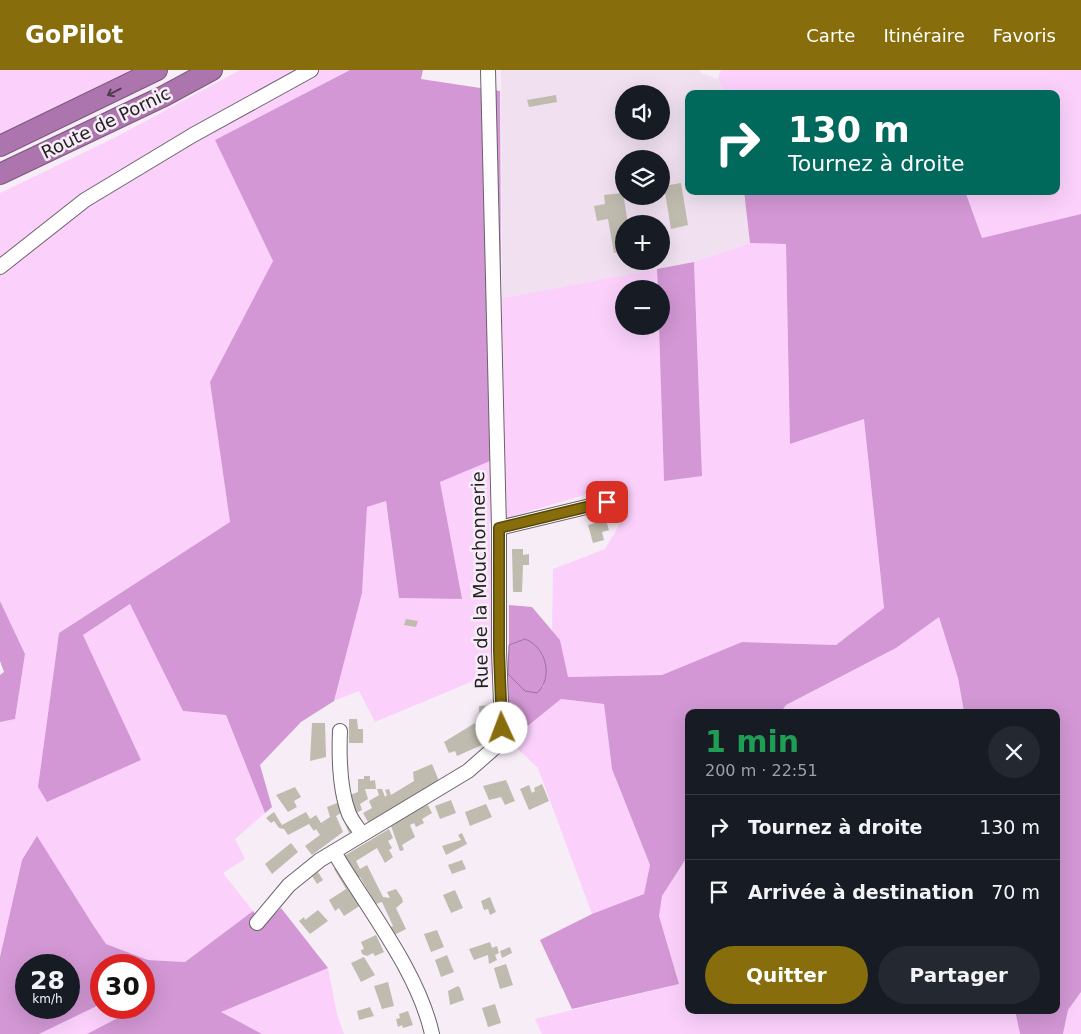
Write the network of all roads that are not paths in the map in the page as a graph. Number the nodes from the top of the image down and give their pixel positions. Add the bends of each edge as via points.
1 (157, 70) edge
2 (212, 70) edge
3 (311, 70) edge
4 (488, 70) edge
5 (0, 146) edge
6 (29, 162) junction
7 (0, 174) edge
8 (0, 184) edge
9 (0, 267) edge
10 (607, 502) dead end
11 (499, 528) junction
12 (340, 730) dead end
13 (362, 834) junction
14 (334, 852) junction
15 (257, 924) dead end
16 (432, 1034) edge

1 -> 5 highway, Route de Pornic
2 - 6 highway, Route de Pornic
3 - 9 street via 192,135 85,200
4 - 11 street, Rue de la Mouchonnerie
6 - 7 highway, Route de Pornic
6 - 8 highway via 11,179
10 - 11 street
11 - 13 street, Rue de la Mouchonnerie via 500,743 468,772
12 - 13 street via 345,798 350,815
13 - 14 street, Rue de la Mouchonnerie
14 - 15 street, Rue de la Mouchonnerie via 289,885
14 - 16 street via 410,976 422,1000

